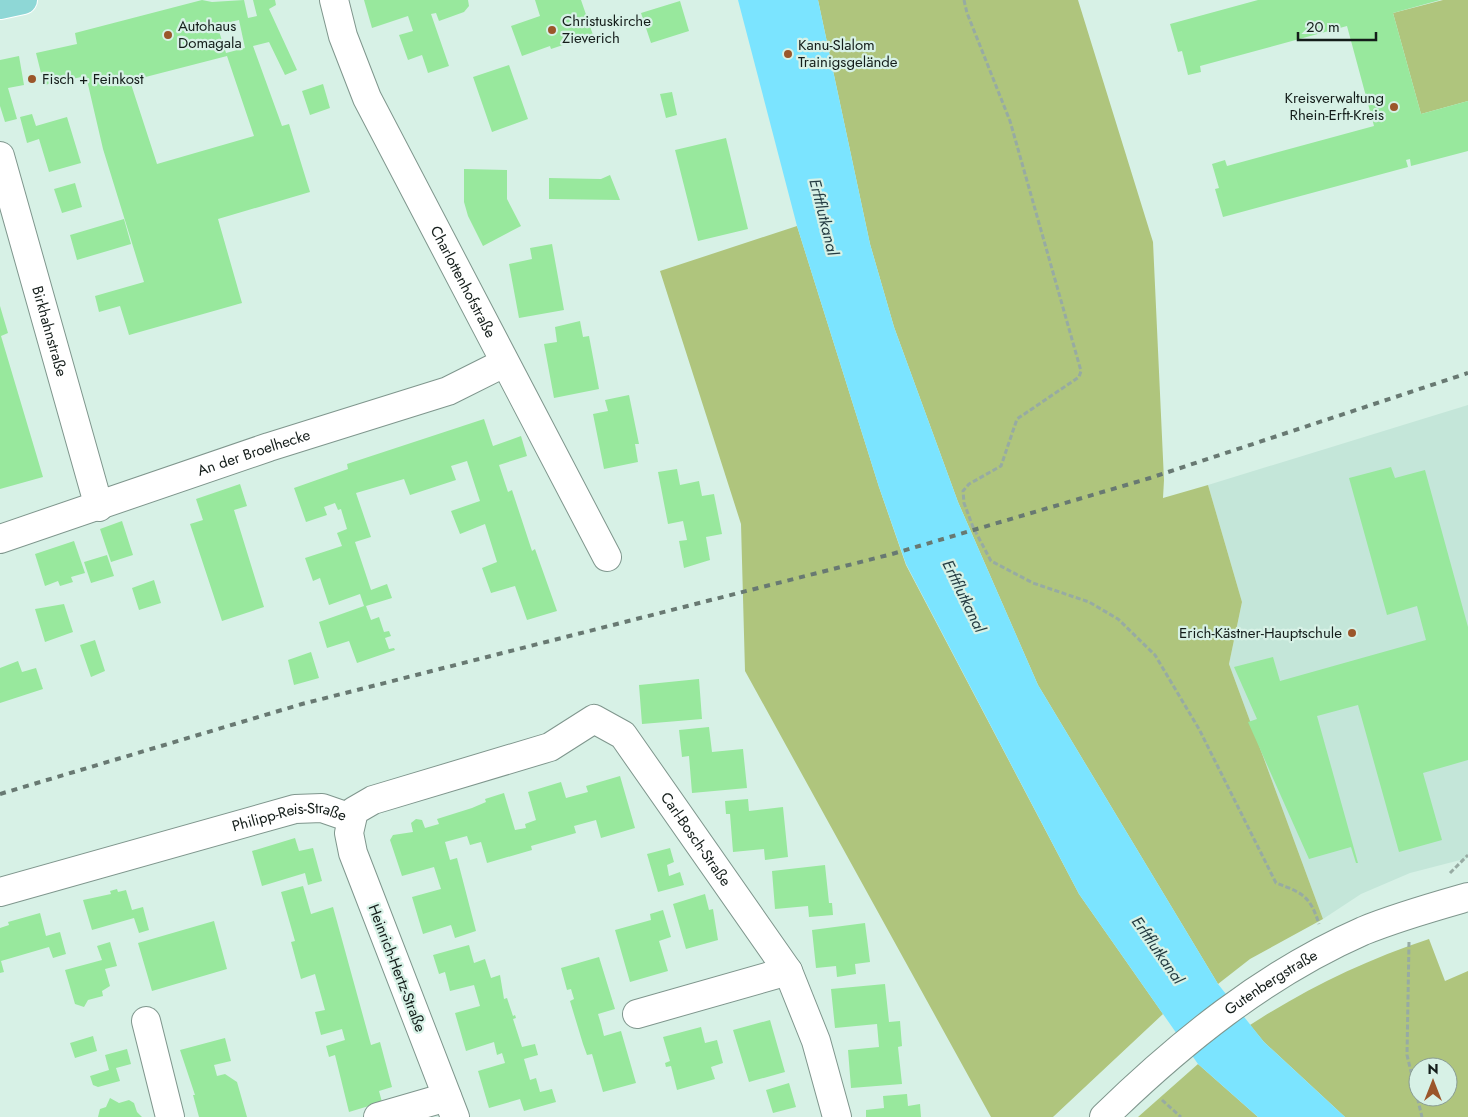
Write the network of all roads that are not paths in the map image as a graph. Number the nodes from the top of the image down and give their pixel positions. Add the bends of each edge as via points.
1 (23, 0) edge
2 (334, 0) edge
3 (0, 5) edge
4 (0, 156) edge
5 (504, 363) junction
6 (100, 507) junction
7 (0, 539) edge
8 (607, 557) dead end
9 (594, 719) joint
10 (351, 818) junction
11 (0, 892) edge
12 (1468, 897) edge
13 (788, 971) junction
14 (637, 1014) dead end
15 (146, 1021) dead end
16 (451, 1107) edge
17 (170, 1117) edge
18 (378, 1117) edge
19 (837, 1117) edge
20 (1104, 1117) edge

1 - 3 main road
2 - 5 street, Charlottenhofstraße via 343,36 367,98
4 - 6 street, Birkhahnstraße
5 - 6 street, An der Broelhecke via 448,391 269,448
5 - 8 street, Charlottenhofstraße
6 - 7 street, An der Broelhecke
9 - 10 street, Philipp-Reis-Straße via 550,747 373,800 354,811
9 - 13 street, Carl-Bosch-Straße via 623,735
10 - 11 street, Philipp-Reis-Straße via 322,808 295,809
10 - 16 street, Heinrich-Hertz-Straße via 349,833 353,853
12 - 20 street, Gutenbergstraße via 1409,914 1327,949 1250,996 1175,1050
13 - 14 street
13 - 19 street, Carl-Bosch-Straße via 816,1041
15 - 17 street
16 - 18 street

